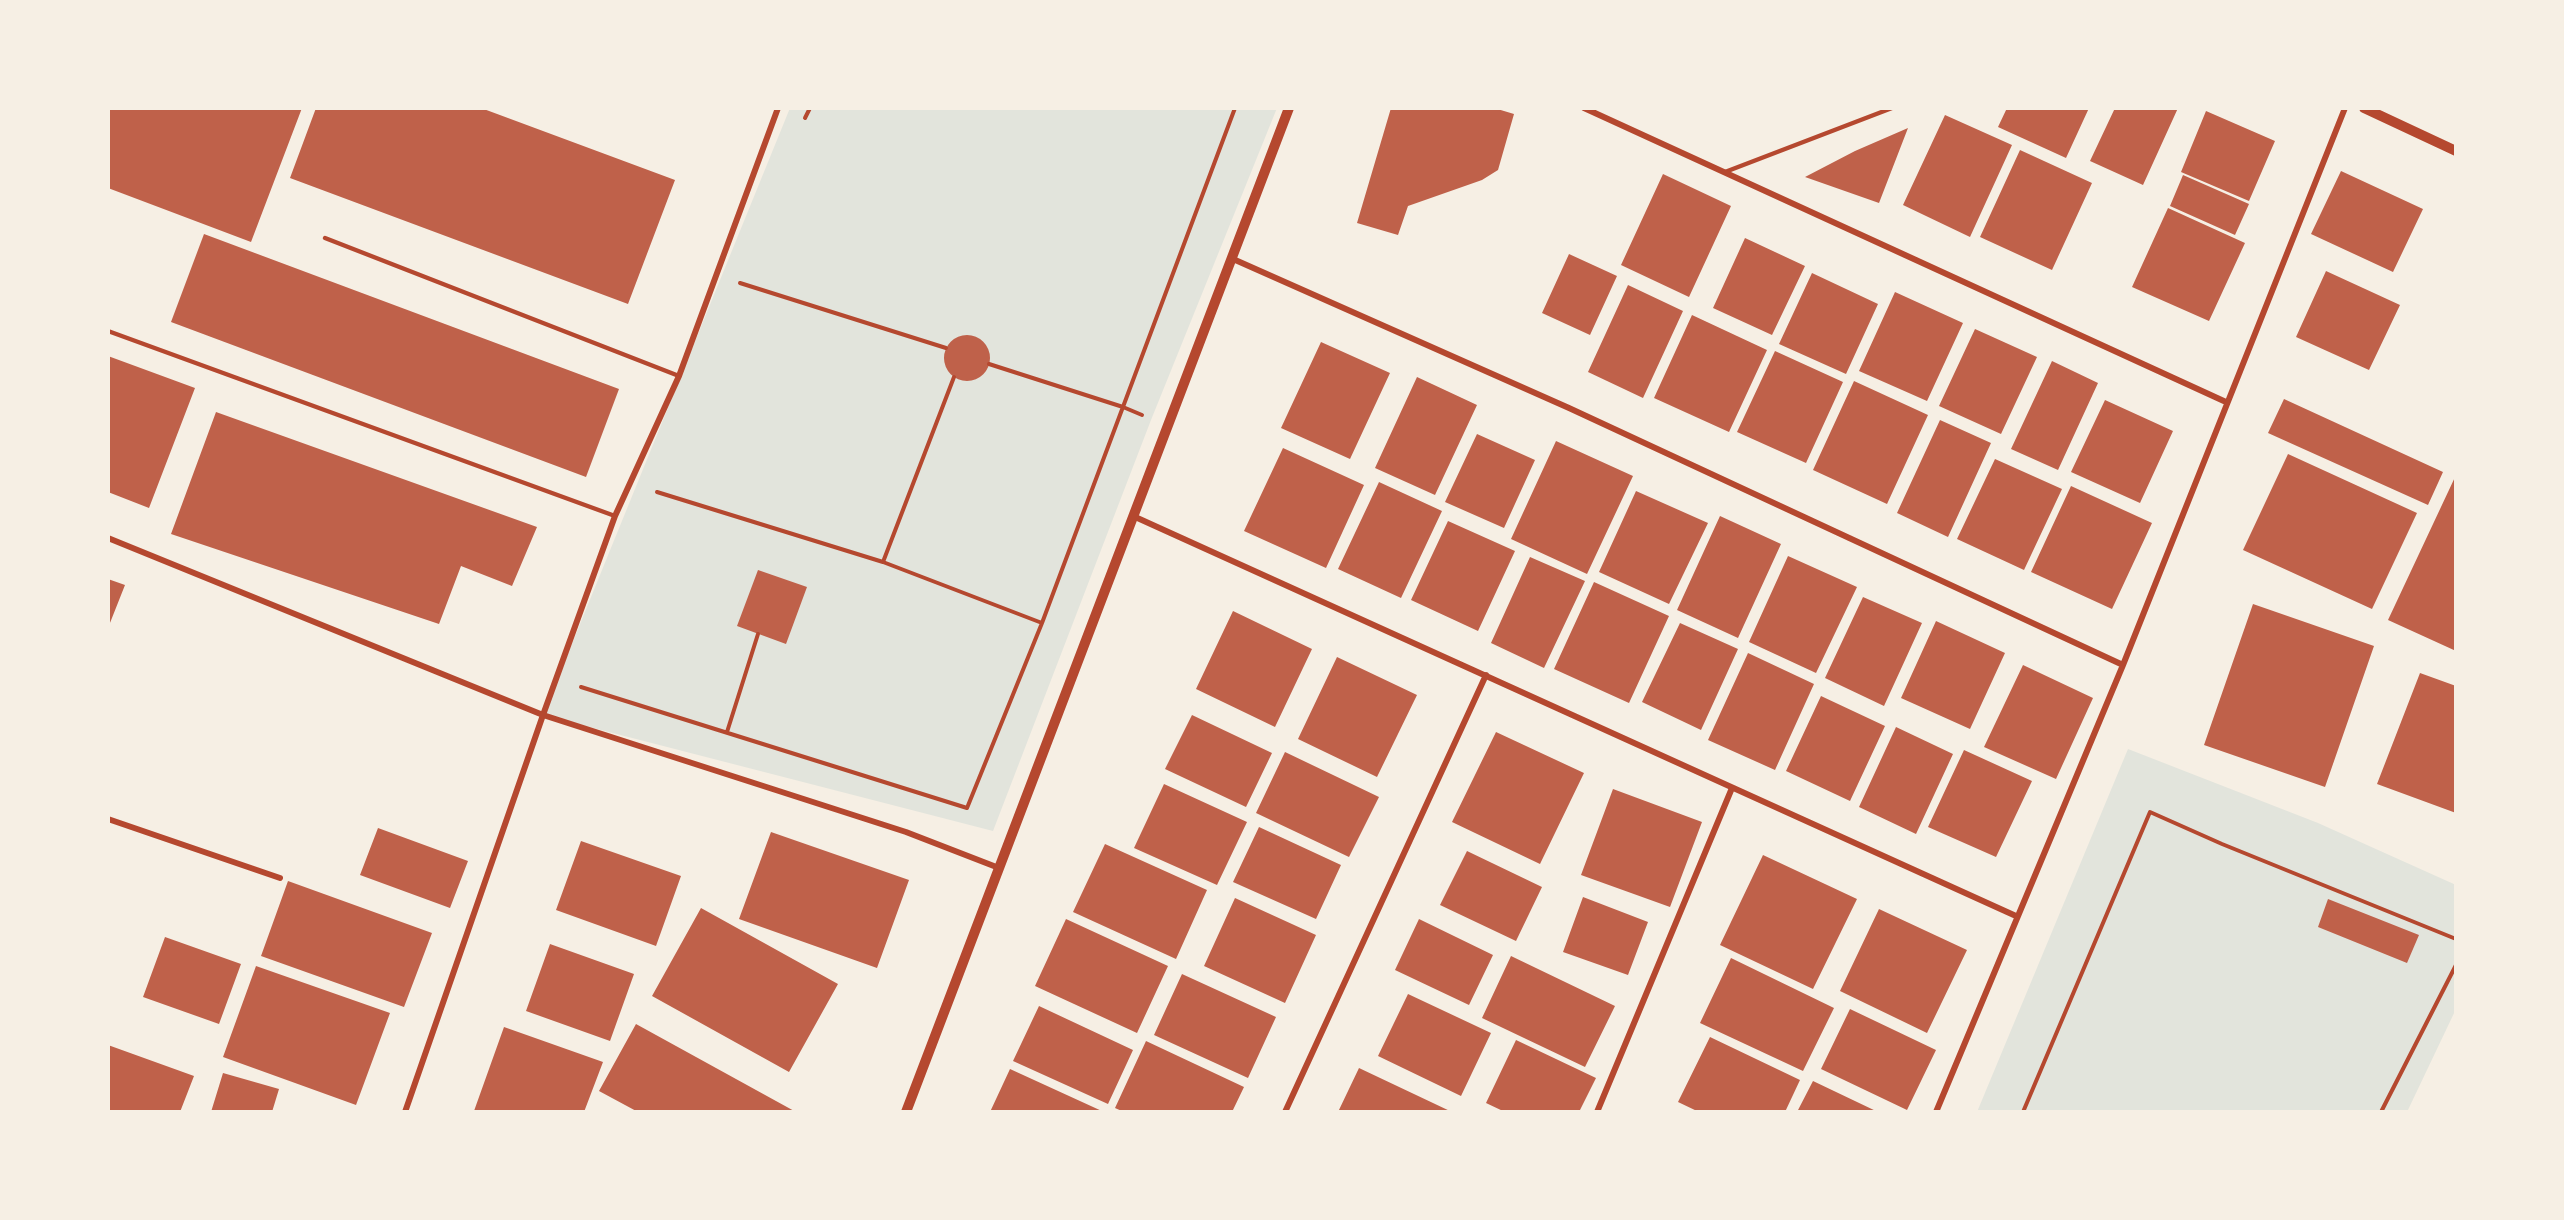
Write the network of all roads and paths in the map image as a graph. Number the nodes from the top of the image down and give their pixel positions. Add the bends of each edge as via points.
1 (778, 108) edge
2 (810, 108) edge
3 (1235, 108) edge
4 (1289, 108) edge
5 (1584, 108) edge
6 (1892, 108) edge
7 (2345, 108) edge
8 (2364, 108) edge
9 (805, 119) dead end
10 (2456, 152) edge
11 (1725, 172) junction
12 (325, 238) dead end
13 (1233, 259) junction
14 (743, 272) dead end
15 (739, 283) junction
16 (734, 294) dead end
17 (108, 331) edge
18 (946, 348) dead end
19 (989, 364) dead end
20 (679, 376) junction
21 (954, 377) dead end
22 (2226, 402) junction
23 (1123, 407) junction
24 (661, 481) dead end
25 (657, 492) junction
26 (652, 502) dead end
27 (615, 516) junction
28 (1133, 516) junction
29 (108, 538) edge
30 (883, 562) junction
31 (1042, 623) junction
32 (758, 634) dead end
33 (2123, 665) junction
34 (1486, 675) junction
35 (577, 686) dead end
36 (543, 715) junction
37 (727, 732) junction
38 (1732, 788) junction
39 (108, 819) edge
40 (999, 868) junction
41 (280, 878) dead end
42 (2016, 916) junction
43 (2456, 939) edge
44 (2456, 965) edge
45 (405, 1112) edge
46 (906, 1112) edge
47 (1285, 1112) edge
48 (1597, 1112) edge
49 (1936, 1112) edge
50 (2023, 1112) edge
51 (2381, 1112) edge

1 - 20 street
2 - 9 path
3 - 23 path
4 - 13 street
5 - 11 street
6 - 11 lane
7 - 22 street
8 - 10 street
11 - 22 street
12 - 20 lane
13 - 28 street
13 - 33 street via 1569,408
14 - 15 path
15 - 16 path
15 - 18 path
17 - 27 lane
19 - 23 path
20 - 27 street
21 - 30 path
22 - 33 street
23 - 31 path
24 - 25 path
25 - 26 path
25 - 30 path
27 - 36 street
28 - 34 street
28 - 40 street
29 - 36 street
30 - 31 path
31 - 37 path via 967,808
32 - 37 path
33 - 42 street
34 - 38 street
34 - 47 street
35 - 37 path
36 - 40 street via 906,832
36 - 45 street
38 - 42 street
38 - 48 street
39 - 41 street
40 - 46 street
42 - 49 street
43 - 50 path via 2150,812
44 - 51 path

